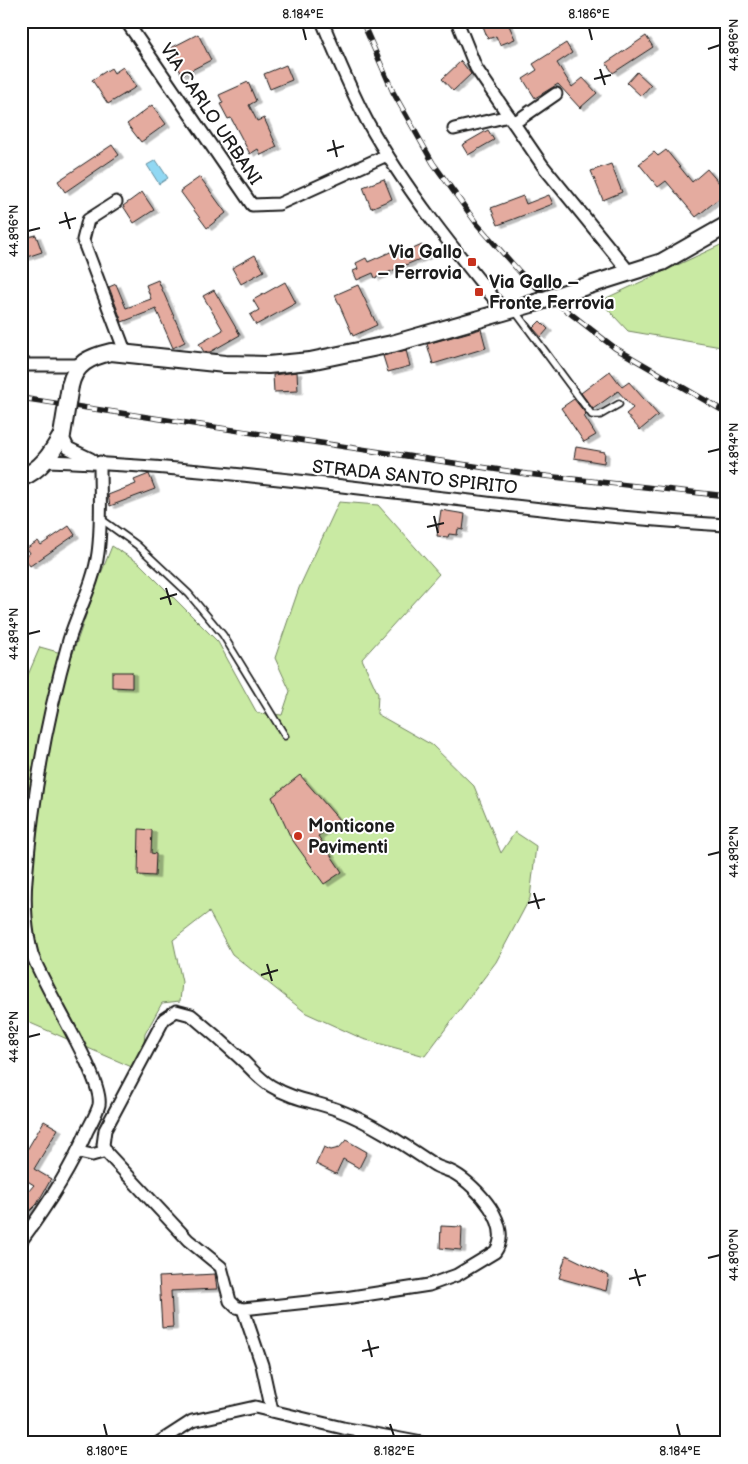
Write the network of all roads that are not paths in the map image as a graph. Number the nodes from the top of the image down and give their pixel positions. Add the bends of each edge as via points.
1 (126, 21) edge
2 (322, 21) edge
3 (457, 21) edge
4 (556, 94) dead end
5 (512, 119) junction
6 (454, 129) dead end
7 (387, 155) junction
8 (116, 202) dead end
9 (727, 225) edge
10 (630, 273) junction
11 (509, 310) junction
12 (126, 354) junction
13 (79, 365) junction
14 (21, 366) edge
15 (619, 404) dead end
16 (62, 435) junction
17 (100, 462) junction
18 (43, 463) junction
19 (21, 478) edge
20 (99, 518) junction
21 (727, 524) edge
22 (285, 736) dead end
23 (106, 1151) junction
24 (79, 1152) junction
25 (21, 1241) edge
26 (243, 1309) junction
27 (272, 1411) junction
28 (158, 1443) edge
29 (422, 1443) edge

1 - 7 street, VIA CARLO URBANI via 252,205 279,204
2 - 7 street via 348,82
3 - 5 street via 476,68
4 - 5 street
5 - 6 street
5 - 10 street via 561,189
7 - 11 street via 440,230
8 - 12 street via 88,220 83,240
9 - 10 street via 662,262
10 - 11 street, bridge
11 - 12 street via 392,344 268,366
11 - 15 lane via 592,415 600,415
12 - 13 street via 111,352
13 - 14 street
13 - 16 street, bridge via 70,386
16 - 17 street, STRADA SANTO SPIRITO via 68,448
16 - 18 street
17 - 18 street, STRADA SANTO SPIRITO
17 - 20 street
17 - 21 street, STRADA SANTO SPIRITO via 473,502
18 - 19 street
20 - 22 lane via 137,544 189,594 223,635
20 - 24 street via 98,554 70,639 49,726 33,810 26,881 32,953 95,1082 99,1103
23 - 24 street via 88,1155
23 - 26 street via 188,1240 221,1267 230,1301
23 - 26 street via 102,1142 105,1130 164,1019 181,1011 204,1026 268,1085 303,1101 337,1109 359,1119 440,1168 454,1173 481,1197 498,1222 501,1238 495,1252 443,1281 345,1298
24 - 25 street via 45,1209
26 - 27 street via 262,1365
27 - 28 street via 256,1407 192,1421
27 - 29 street

